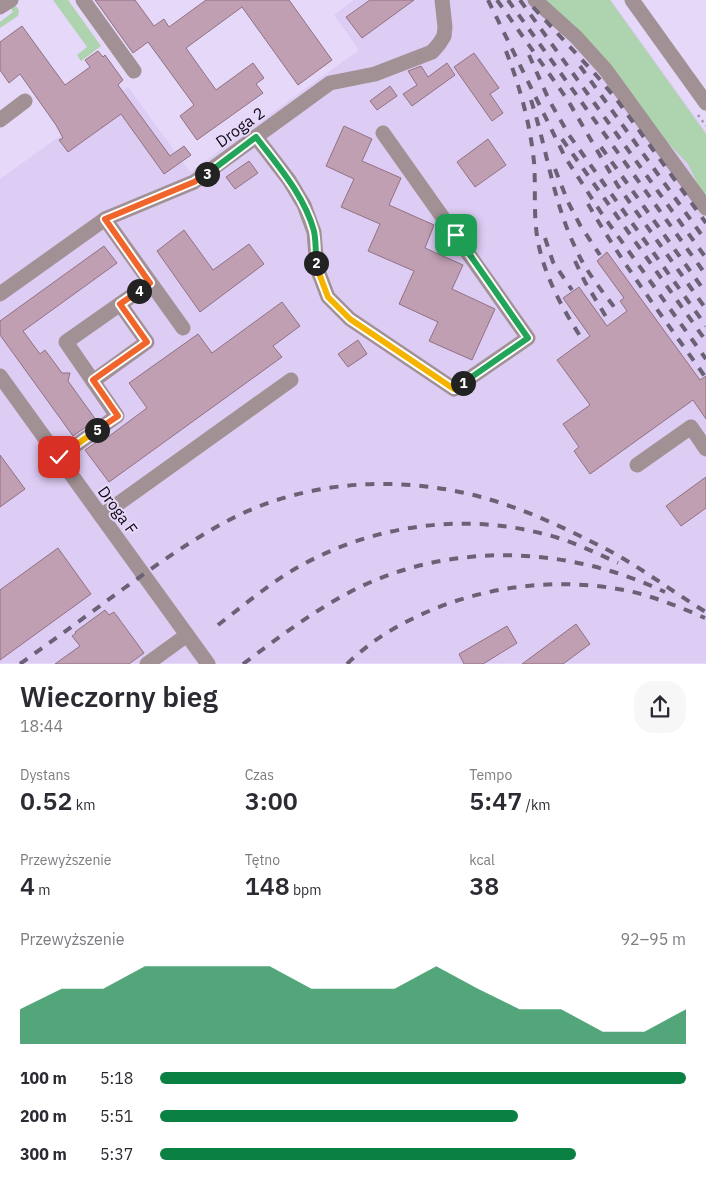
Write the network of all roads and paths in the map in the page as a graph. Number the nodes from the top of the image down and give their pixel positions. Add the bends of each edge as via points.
1 (11, 0) edge
2 (84, 0) edge
3 (442, 0) edge
4 (535, 0) edge
5 (632, 0) edge
6 (0, 8) edge
7 (134, 71) dead end
8 (25, 101) dead end
9 (706, 103) edge
10 (0, 120) edge
11 (383, 133) dead end
12 (256, 137) junction
13 (706, 208) edge
14 (105, 219) junction
15 (150, 283) junction
16 (0, 294) edge
17 (120, 304) junction
18 (183, 328) dead end
19 (0, 376) edge
20 (93, 380) junction
21 (290, 380) dead end
22 (706, 449) edge
23 (59, 457) junction
24 (637, 465) dead end
25 (101, 516) junction
26 (187, 634) junction
27 (147, 664) edge
28 (208, 664) edge

1 - 6 street
2 - 7 street
3 - 12 street, Droga 2 via 446,27 444,36 432,52 375,74 330,83
4 - 13 street via 576,37 623,92
5 - 9 street
8 - 10 street
11 - 12 street via 528,338 454,389 350,319 328,297 317,268 314,232 304,205
12 - 14 street, Droga 2 via 194,182
14 - 15 street
14 - 16 street, Droga 2
15 - 17 street
15 - 18 street
17 - 20 street via 147,342
17 - 20 street via 66,342
19 - 23 street, Droga F
20 - 23 street via 118,416
21 - 25 street
22 - 24 street via 691,426
23 - 25 street, Droga F
25 - 26 street, Droga F
26 - 27 street
26 - 28 street, Droga F

